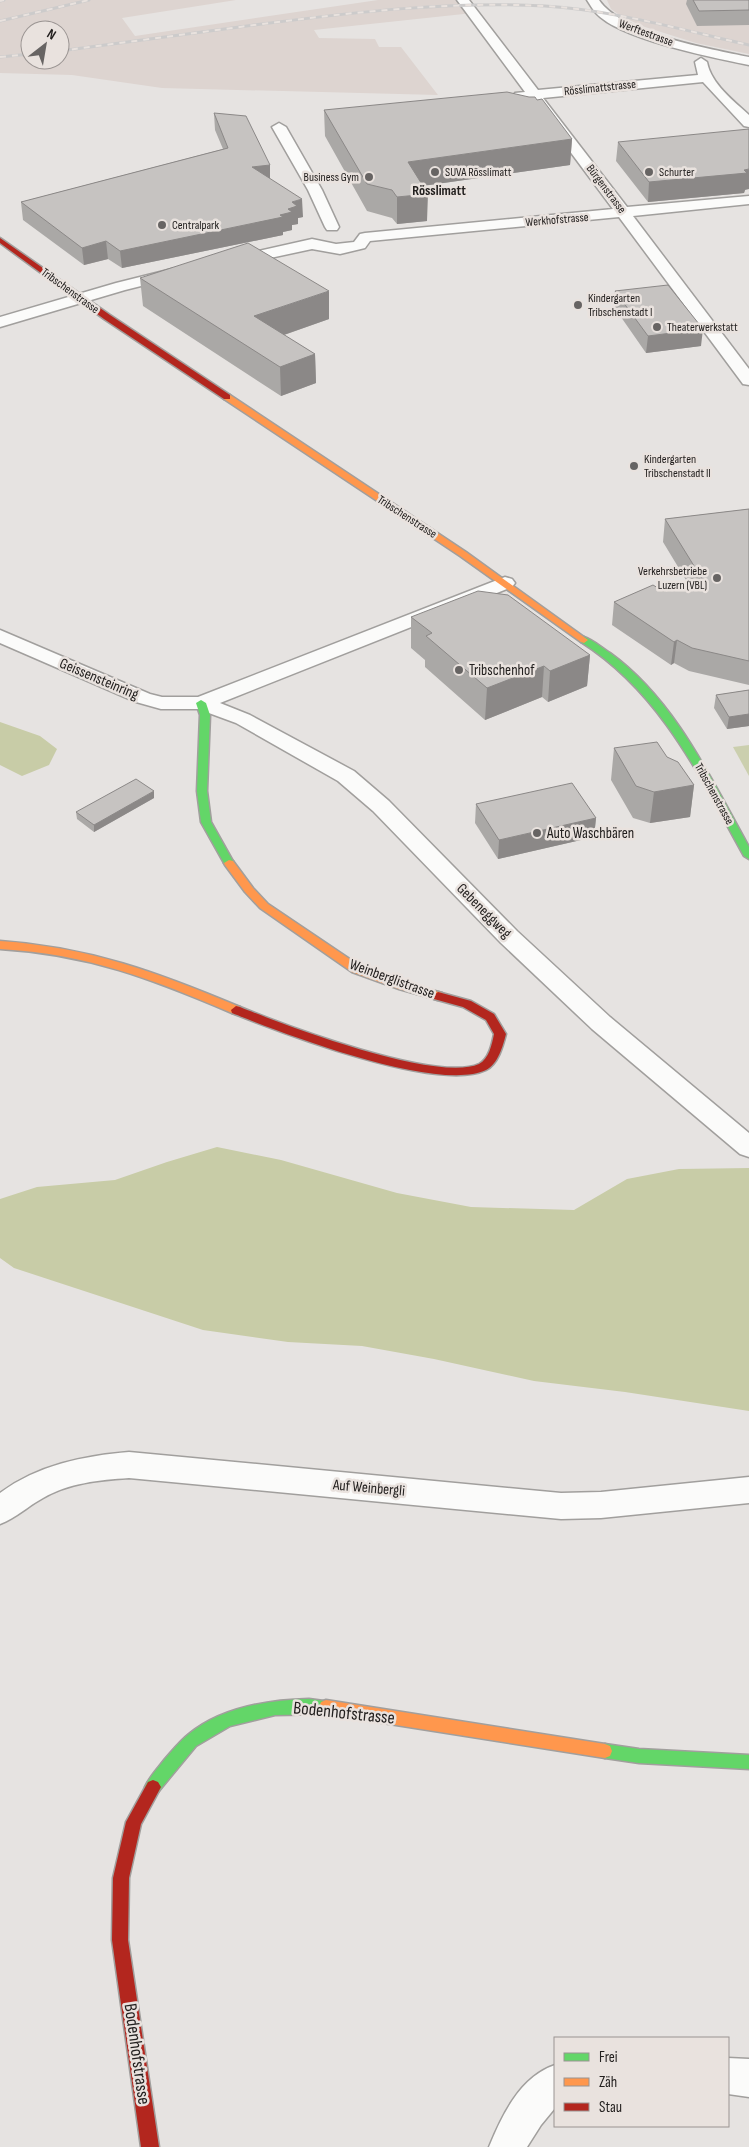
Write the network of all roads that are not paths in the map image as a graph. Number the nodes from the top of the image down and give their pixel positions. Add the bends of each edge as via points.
1 (463, 0) edge
2 (593, 0) edge
3 (709, 53) junction
4 (749, 61) edge
5 (705, 78) junction
6 (534, 94) junction
7 (510, 97) edge
8 (749, 123) edge
9 (279, 127) dead end
10 (749, 200) edge
11 (624, 213) junction
12 (332, 227) junction
13 (356, 231) junction
14 (1, 243) edge
15 (317, 244) junction
16 (216, 264) edge
17 (188, 270) edge
18 (80, 298) junction
19 (0, 322) edge
20 (749, 380) edge
21 (505, 582) junction
22 (0, 636) edge
23 (202, 703) junction
24 (749, 856) edge
25 (0, 945) edge
26 (749, 1147) edge
27 (749, 1490) edge
28 (0, 1511) edge
29 (749, 1762) edge
30 (729, 2076) edge
31 (749, 2078) edge
32 (554, 2084) edge
33 (150, 2147) edge
34 (508, 2147) edge

1 - 6 street, Bürgenstrasse
2 - 3 street, Werftestrasse via 596,8 613,21
3 - 4 street, Werftestrasse
3 - 5 street via 700,65
5 - 6 street, Rösslimattstrasse
5 - 8 street
6 - 7 street, Rösslimattstrasse
6 - 11 street, Bürgenstrasse
9 - 12 street
10 - 11 street, Werkhofstrasse
11 - 13 street, Werkhofstrasse
11 - 20 street, Bürgenstrasse
12 - 13 street, Werkhofstrasse
12 - 15 street via 315,234 313,237
13 - 15 street, Werkhofstrasse via 360,245 345,249
14 - 18 street, Tribschenstrasse
15 - 16 street, Werkhofstrasse
17 - 18 street
18 - 19 street
18 - 21 street, Tribschenstrasse
21 - 23 street
21 - 24 street, Tribschenstrasse via 616,662 655,702 687,746
22 - 23 street, Geissensteinring via 143,698 161,703
23 - 25 street, Weinberglistrasse via 206,715 202,791 206,822 249,890 264,906 356,969 467,1004 490,1017 500,1034 496,1052 482,1068 458,1072 429,1070 277,1026 142,971 56,948
23 - 26 street, Gebeneggweg via 243,719 346,776 381,806 509,937 601,1023
27 - 28 street, Auf Weinbergli via 561,1506 129,1465 87,1468 54,1478 32,1487
29 - 33 street, Bodenhofstrasse via 639,1756 324,1707 281,1706 232,1717 195,1738 157,1780 134,1822 121,1878 120,1940
30 - 31 street
32 - 34 street via 524,2115

